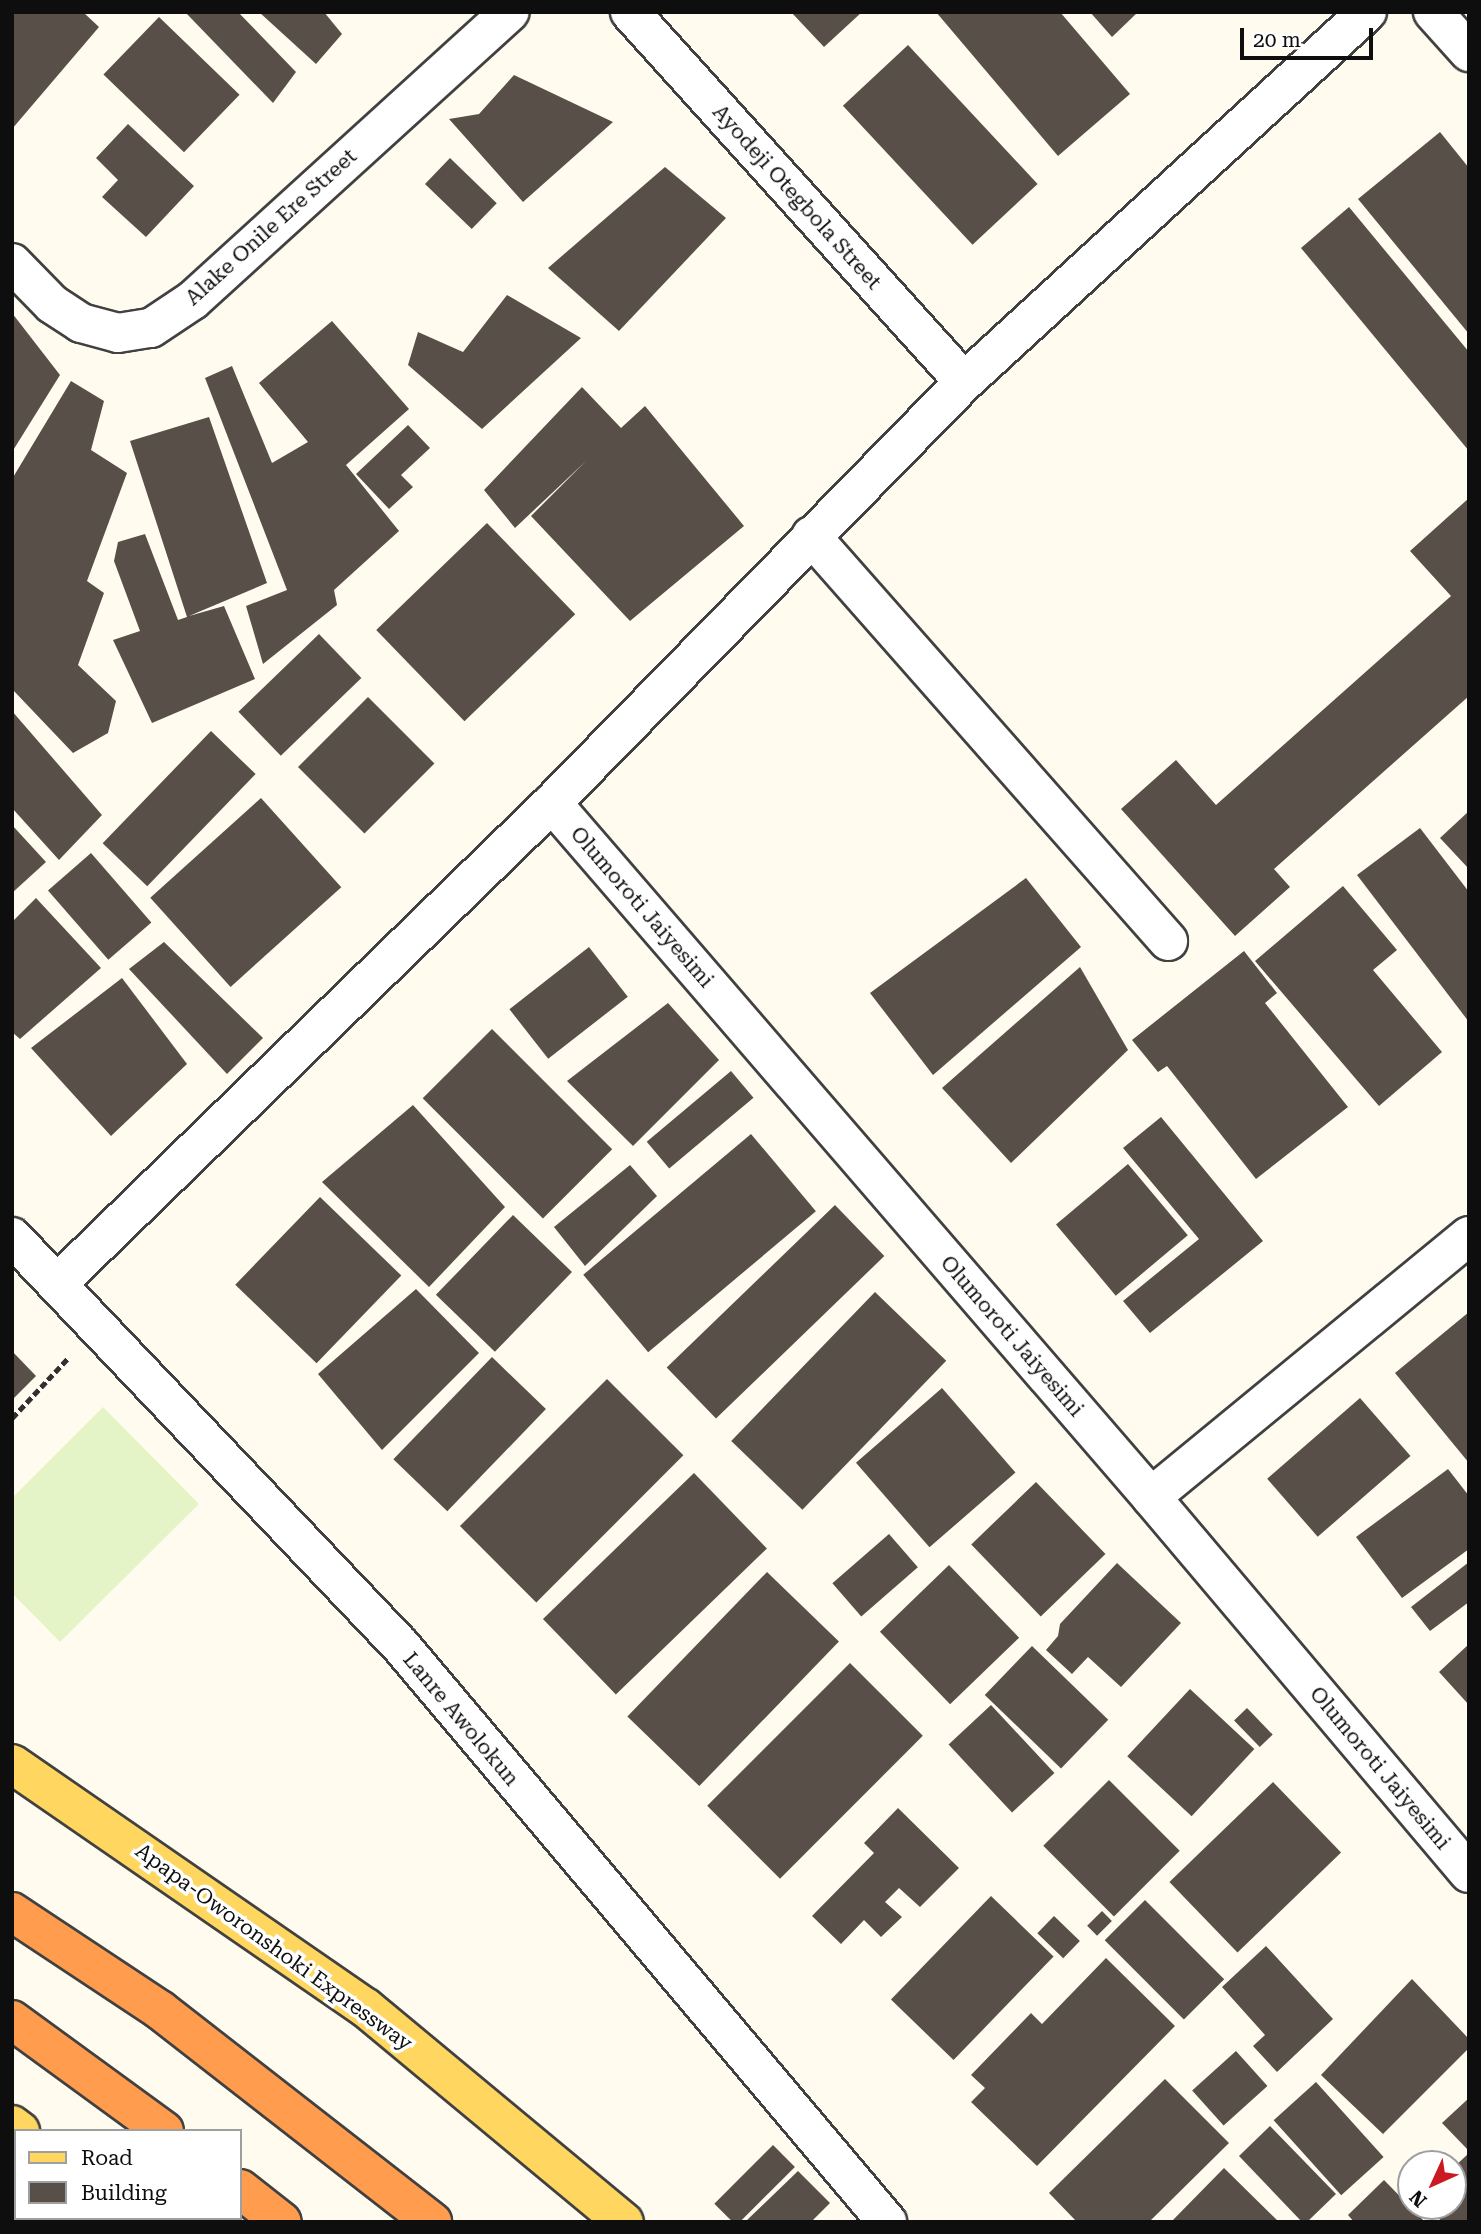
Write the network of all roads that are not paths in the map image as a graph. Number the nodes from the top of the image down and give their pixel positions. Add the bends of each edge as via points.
1 (509, 12) edge
2 (630, 12) edge
3 (1367, 12) edge
4 (1433, 12) edge
5 (1469, 52) edge
6 (12, 263) edge
7 (964, 382) junction
8 (811, 536) junction
9 (552, 803) junction
10 (1168, 941) dead end
11 (1469, 1236) edge
12 (12, 1237) edge
13 (57, 1284) junction
14 (1152, 1497) junction
15 (12, 1764) edge
16 (1469, 1873) edge
17 (12, 1912) edge
18 (12, 2020) edge
19 (161, 2129) edge
20 (242, 2191) edge
21 (282, 2222) edge
22 (432, 2222) edge
23 (624, 2222) edge
24 (887, 2222) edge

1 - 6 street, Alake Onile Ere Street via 193,300 151,328 118,333 81,323 52,304
2 - 7 street, Ayodeji Otegbola Street
3 - 7 street
4 - 5 street
7 - 8 street
8 - 9 street
8 - 10 street
9 - 13 street
9 - 14 street, Olumoroti Jaiyesimi
11 - 14 street
12 - 13 street, Lanre Awolokun
13 - 24 street, Lanre Awolokun via 401,1646
14 - 16 street, Olumoroti Jaiyesimi
15 - 23 main road, Apapa-Oworonshoki Expressway via 366,2008
17 - 22 highway via 160,2010
18 - 19 highway
20 - 21 highway

